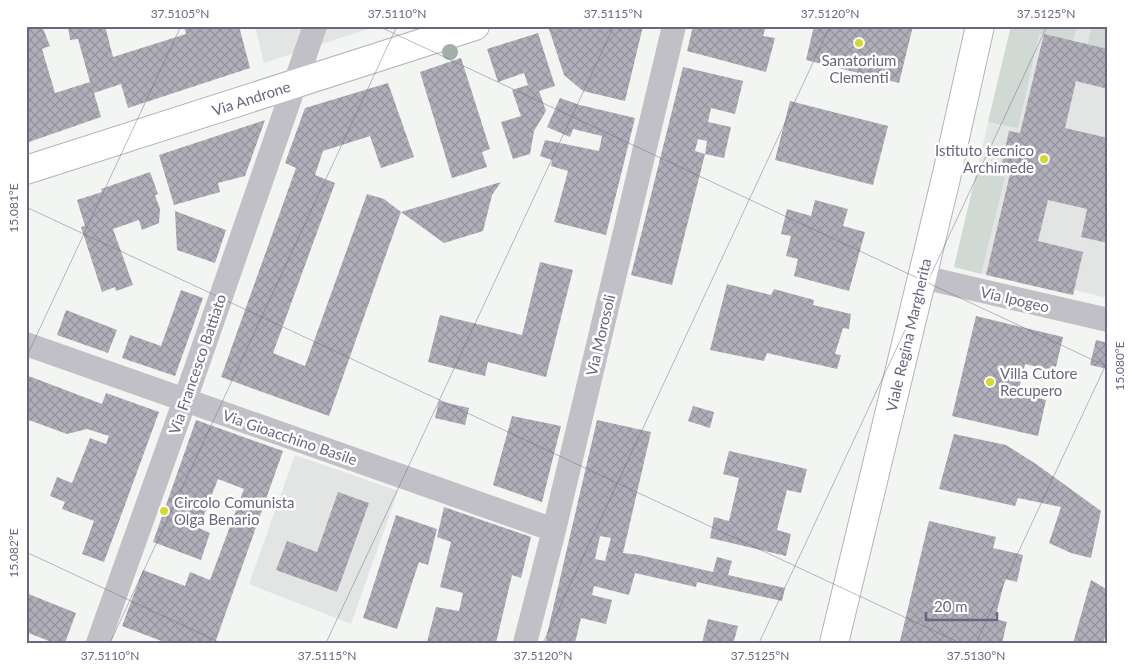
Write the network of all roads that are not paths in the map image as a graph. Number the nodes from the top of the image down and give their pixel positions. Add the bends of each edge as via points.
1 (315, 26) edge
2 (475, 26) edge
3 (674, 26) edge
4 (980, 26) edge
5 (294, 84) junction
6 (26, 170) edge
7 (922, 277) junction
8 (1108, 320) edge
9 (26, 344) edge
10 (185, 400) junction
11 (554, 530) junction
12 (98, 643) edge
13 (525, 643) edge
14 (834, 643) edge

1 - 5 street, Via Francesco Battiato
2 - 5 main road, Via Androne
3 - 11 street, Via Morosoli
4 - 7 main road, Viale Regina Margherita
5 - 6 main road, Via Androne
5 - 10 street, Via Francesco Battiato
7 - 8 street, Via Ipogeo
7 - 14 main road, Viale Regina Margherita
9 - 10 street, Via Gioacchino Basile
10 - 11 street, Via Gioacchino Basile
10 - 12 street, Via Francesco Battiato
11 - 13 street, Via Morosoli

